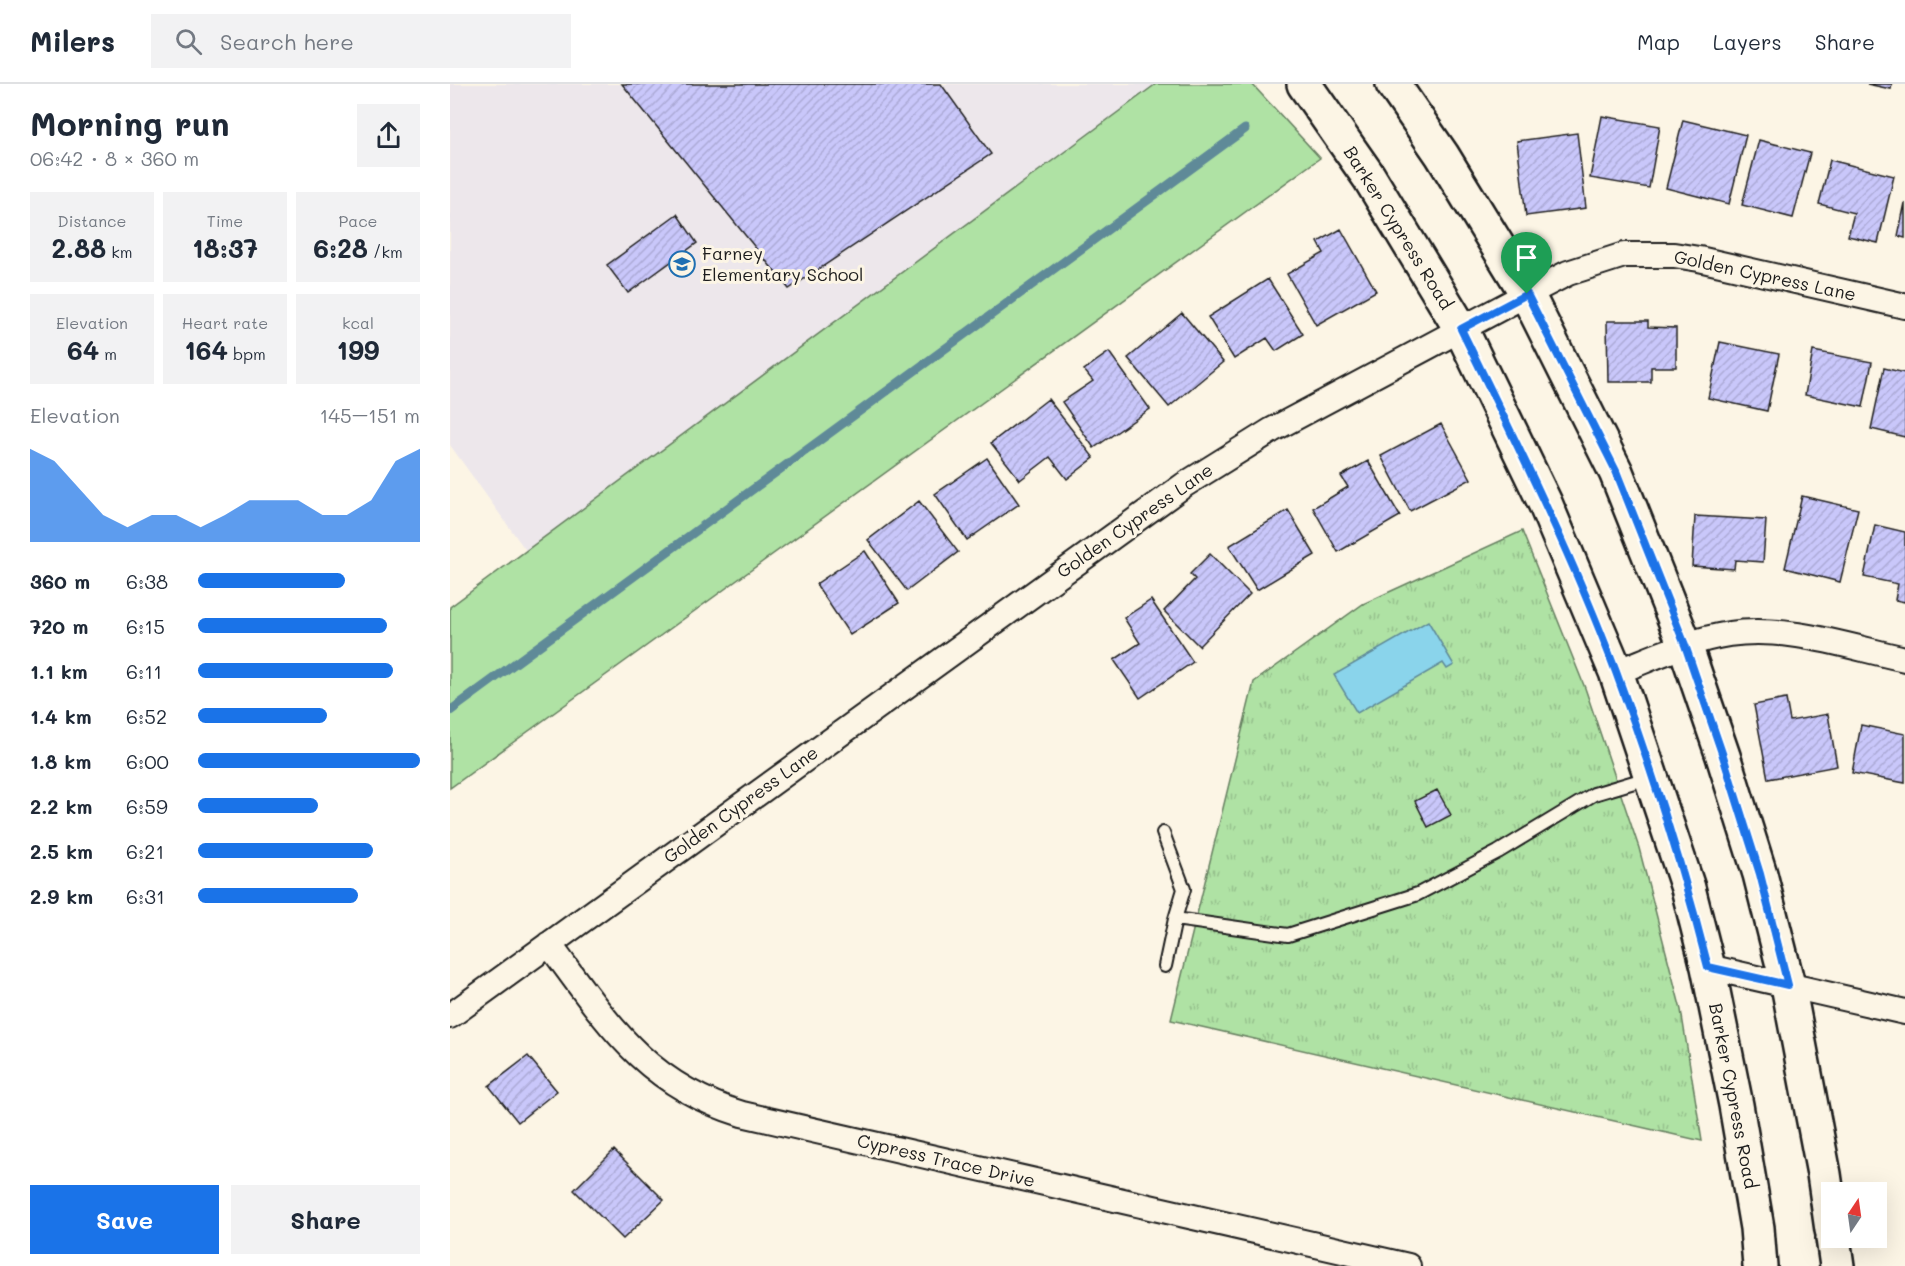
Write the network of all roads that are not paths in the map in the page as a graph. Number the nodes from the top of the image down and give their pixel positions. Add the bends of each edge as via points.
1 (1304, 84) edge
2 (1393, 84) edge
3 (1527, 294) junction
4 (1905, 306) edge
5 (1461, 329) junction
6 (1685, 645) junction
7 (1905, 660) edge
8 (1616, 672) junction
9 (1652, 777) junction
10 (1163, 833) dead end
11 (1175, 919) junction
12 (549, 944) junction
13 (1166, 966) dead end
14 (1708, 967) junction
15 (1788, 985) junction
16 (1905, 1012) edge
17 (450, 1016) edge
18 (1825, 1182) edge
19 (1834, 1248) edge
20 (1408, 1266) edge
21 (1760, 1266) edge
22 (1837, 1266) edge

1 - 5 main road, Barker Cypress Road via 1369,177
2 - 3 main road via 1442,155
3 - 4 street, Golden Cypress Lane via 1568,273 1624,255 1674,255
3 - 5 street, Golden Cypress Lane
3 - 6 main road via 1616,471
5 - 8 main road, Barker Cypress Road via 1545,503
5 - 12 street, Golden Cypress Lane via 1272,430 1184,485
6 - 7 street via 1730,634 1773,633
6 - 8 street
6 - 15 main road via 1760,874
8 - 9 main road, Barker Cypress Road
9 - 11 lane via 1594,794 1498,852 1418,894 1288,935
9 - 14 main road, Barker Cypress Road via 1688,888
10 - 11 lane via 1184,889
11 - 13 lane
12 - 17 street, Golden Cypress Lane
12 - 20 street, Cypress Trace Drive via 615,1032 639,1057 688,1093 717,1107
14 - 15 street
14 - 21 main road, Barker Cypress Road via 1736,1105
15 - 16 street
15 - 18 main road
19 - 22 main road

